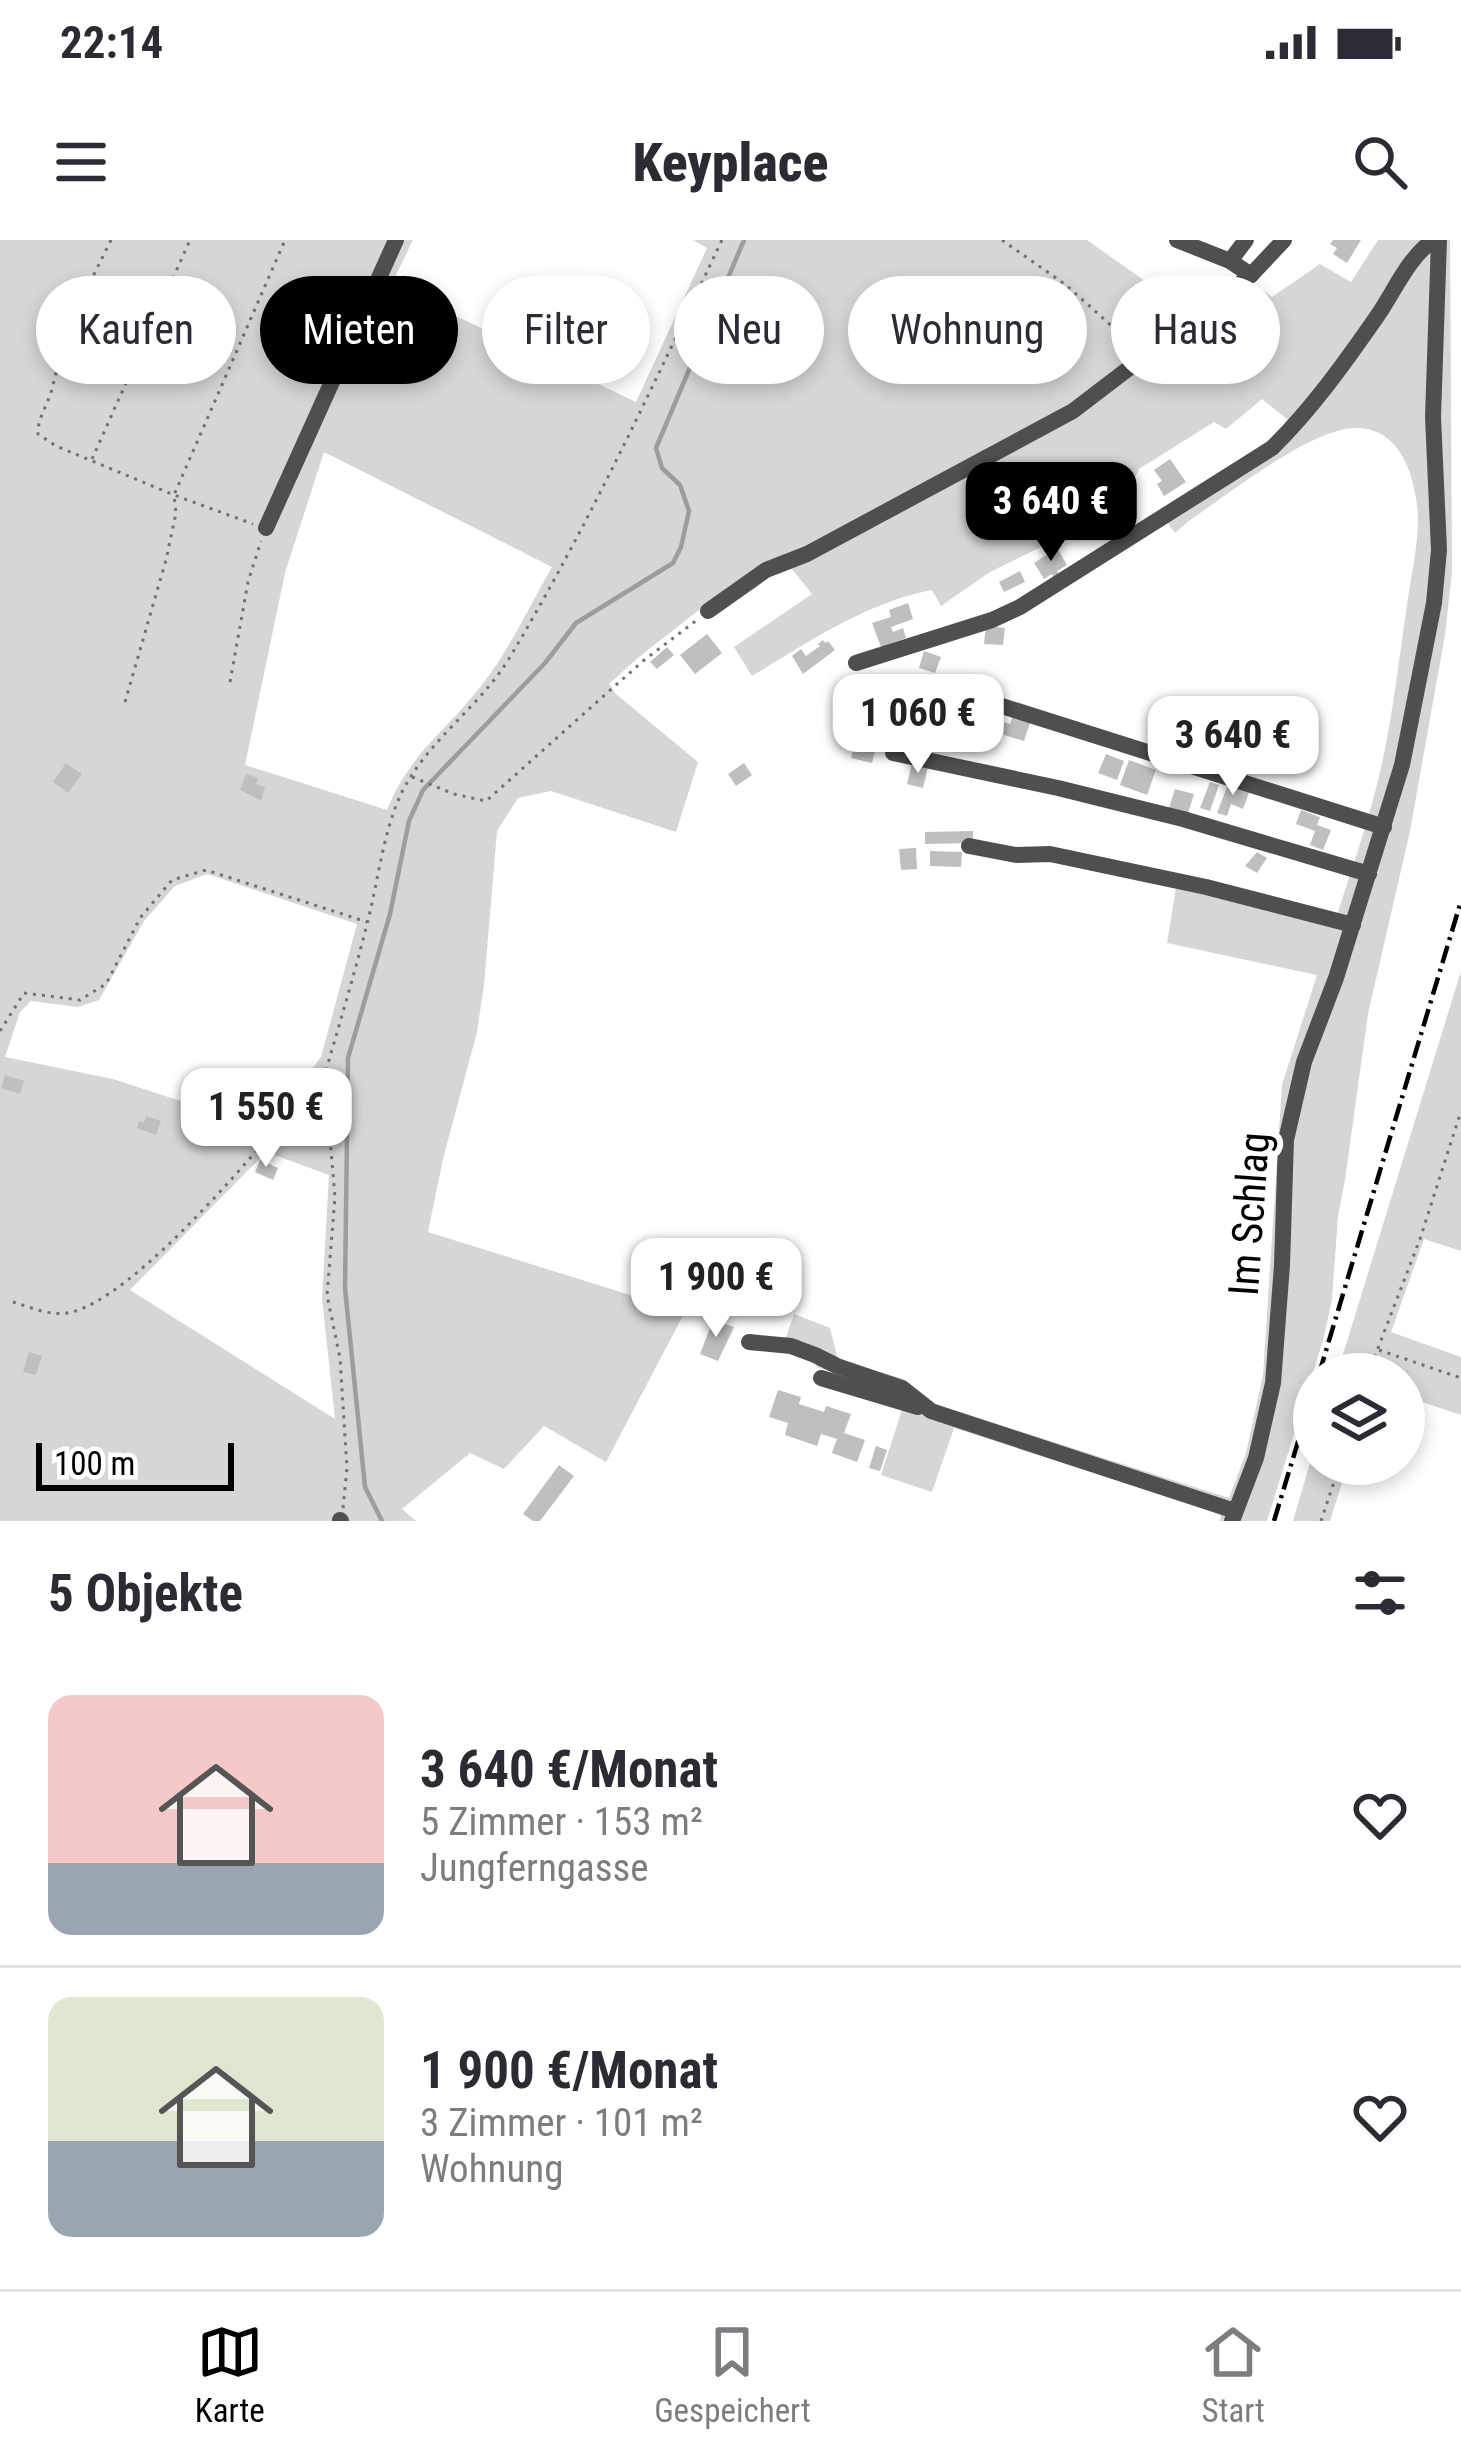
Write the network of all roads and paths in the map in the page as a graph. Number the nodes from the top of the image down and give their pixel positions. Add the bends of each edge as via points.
1 (111, 240) edge
2 (190, 240) edge
3 (285, 240) edge
4 (396, 240) edge
5 (722, 240) edge
6 (1002, 240) edge
7 (1177, 240) edge
8 (1246, 240) edge
9 (1283, 240) edge
10 (1437, 240) edge
11 (1230, 261) junction
12 (1251, 275) joint
13 (1111, 325) edge
14 (1111, 382) edge
15 (91, 460) junction
16 (174, 495) junction
17 (266, 528) junction
18 (708, 611) joint
19 (856, 663) dead end
20 (230, 682) dead end
21 (967, 695) dead end
22 (125, 702) dead end
23 (893, 753) dead end
24 (411, 776) junction
25 (1384, 827) junction
26 (969, 846) dead end
27 (1369, 874) junction
28 (368, 922) junction
29 (1353, 925) junction
30 (0, 1031) edge
31 (325, 1075) junction
32 (1461, 1111) edge
33 (13, 1302) dead end
34 (749, 1342) dead end
35 (1377, 1349) junction
36 (1376, 1353) edge
37 (821, 1378) dead end
38 (1461, 1378) edge
39 (931, 1411) junction
40 (1333, 1485) edge
41 (1233, 1516) edge
42 (340, 1520) edge
43 (1321, 1521) edge

1 - 15 path via 68,329 39,422 38,434
2 - 15 path
3 - 16 path
4 - 17 street
5 - 24 path via 591,512 511,656
6 - 13 path
7 - 11 street
8 - 11 street
9 - 12 street
10 - 19 street via 1418,252 1299,422 1272,448 1020,608
10 - 25 street, Im Schlag via 1436,586
11 - 12 street
14 - 18 street via 1073,411 766,570
15 - 16 path
16 - 17 path
16 - 22 path via 166,560
17 - 20 path
18 - 24 path via 486,802
21 - 25 street
23 - 27 street via 1183,819
24 - 28 path
25 - 27 street, Im Schlag
26 - 29 street via 1050,854
27 - 29 street, Im Schlag
28 - 30 path via 206,870 172,880 140,918 106,984 80,1000 24,993
28 - 31 path
29 - 41 street, Im Schlag via 1304,1062 1286,1140 1273,1383
31 - 33 path via 136,1275 69,1313
31 - 42 path via 335,1196 327,1294 346,1468
32 - 35 path
34 - 39 street, Im Schlag via 815,1355 902,1388
35 - 36 path
35 - 38 path
37 - 39 street
39 - 41 street, Im Schlag
40 - 43 path

